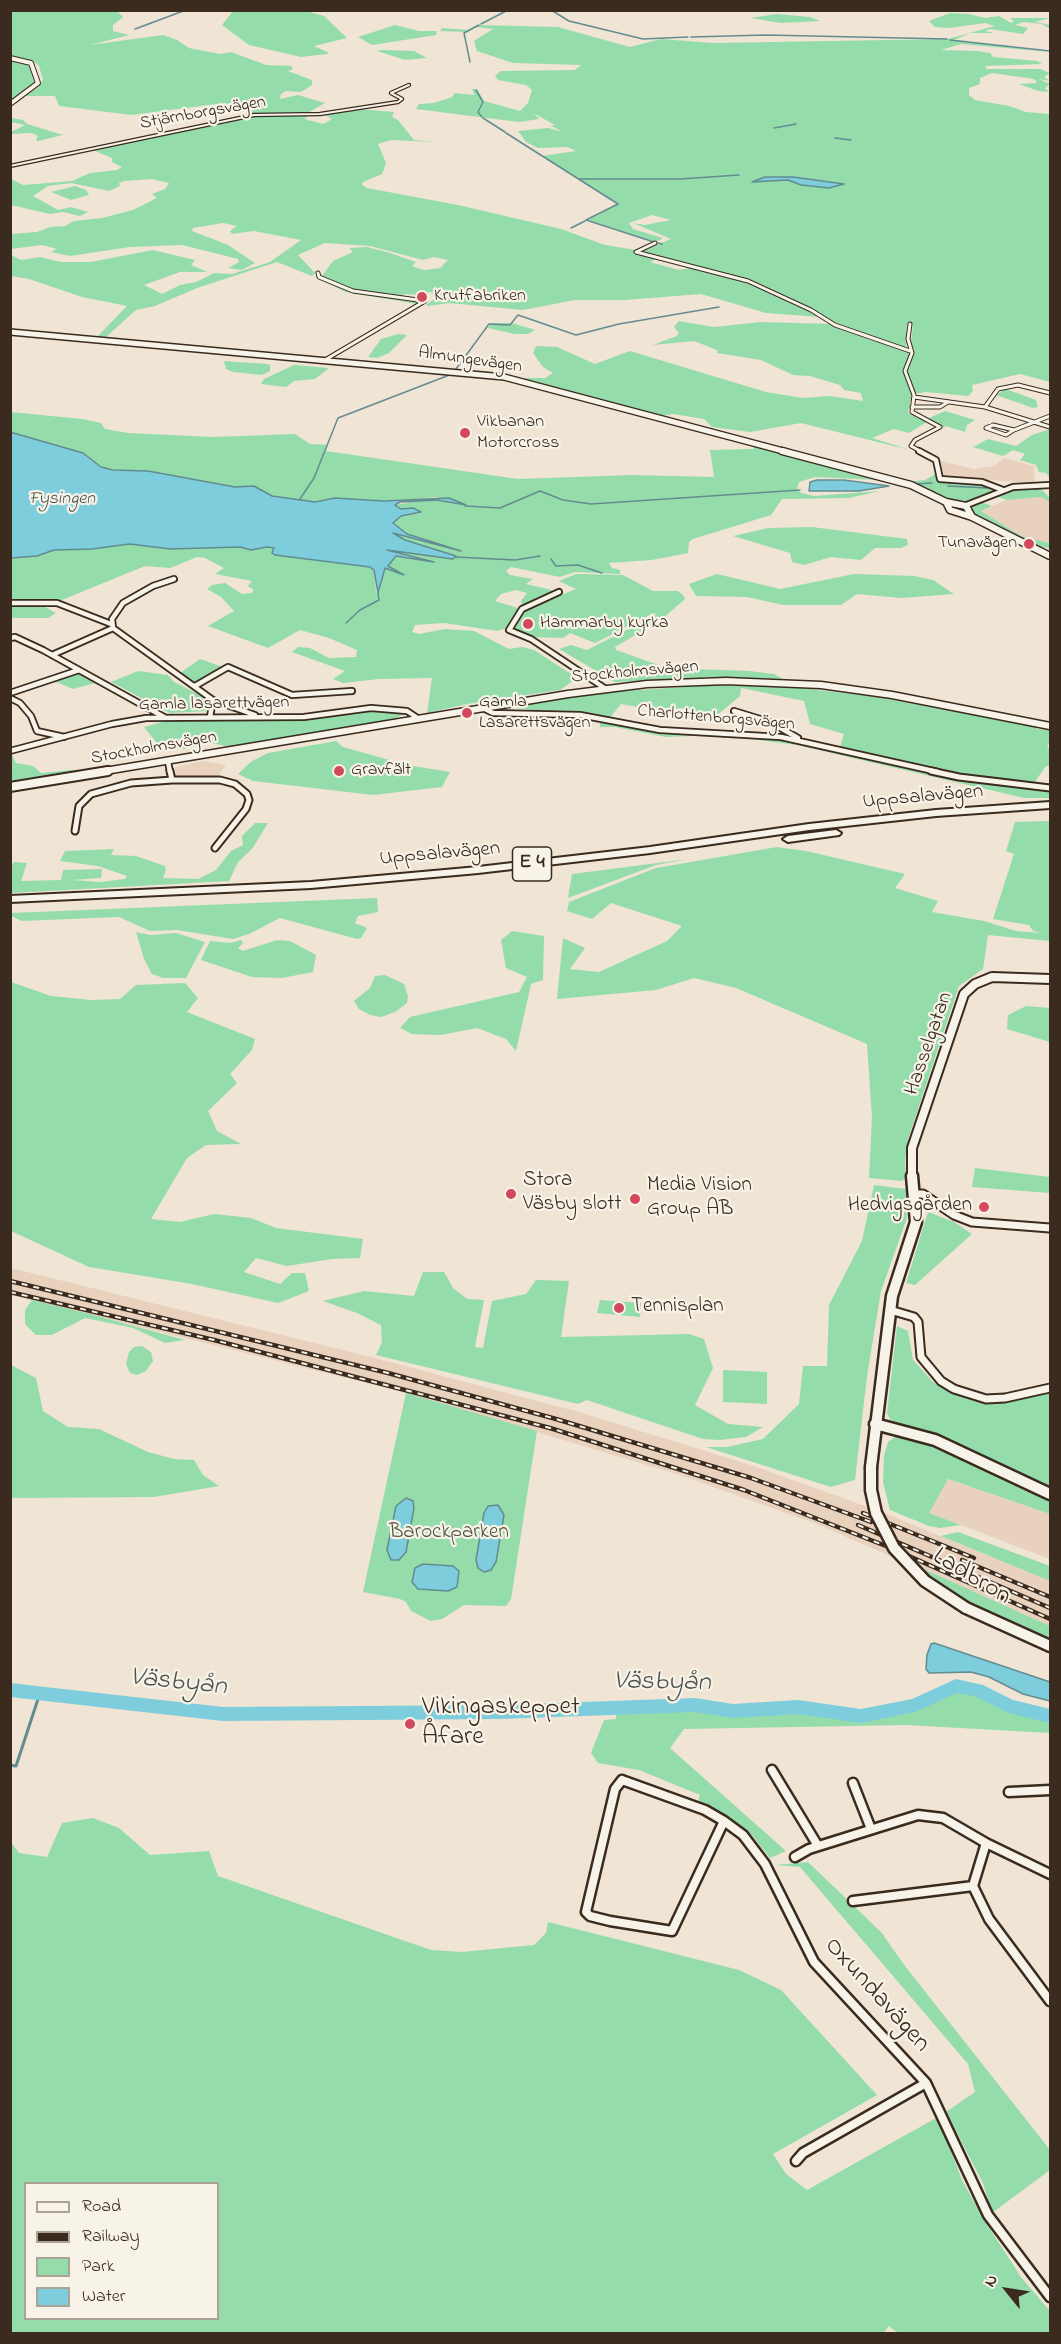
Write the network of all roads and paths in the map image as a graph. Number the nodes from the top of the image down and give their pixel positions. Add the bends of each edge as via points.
1 (10, 58) edge
2 (409, 85) dead end
3 (10, 104) edge
4 (10, 166) edge
5 (655, 243) dead end
6 (318, 273) dead end
7 (910, 324) dead end
8 (10, 332) edge
9 (910, 351) junction
10 (325, 360) junction
11 (1050, 393) edge
12 (914, 398) junction
13 (948, 402) junction
14 (912, 407) junction
15 (985, 407) junction
16 (1050, 416) edge
17 (1034, 421) junction
18 (1050, 427) edge
19 (1014, 430) junction
20 (1050, 485) edge
21 (1004, 490) junction
22 (950, 504) junction
23 (966, 508) junction
24 (958, 512) junction
25 (972, 517) junction
26 (1050, 550) edge
27 (1042, 552) junction
28 (1050, 556) edge
29 (174, 579) dead end
30 (559, 592) dead end
31 (10, 603) edge
32 (112, 626) junction
33 (13, 637) edge
34 (52, 655) junction
35 (79, 670) junction
36 (195, 686) junction
37 (606, 688) junction
38 (352, 691) dead end
39 (10, 693) edge
40 (10, 698) edge
41 (213, 700) junction
42 (483, 708) junction
43 (734, 711) dead end
44 (164, 717) junction
45 (210, 717) junction
46 (264, 718) junction
47 (419, 719) junction
48 (1050, 726) edge
49 (65, 737) junction
50 (801, 740) junction
51 (10, 751) edge
52 (168, 762) junction
53 (172, 780) junction
54 (10, 787) edge
55 (1050, 788) edge
56 (1050, 805) edge
57 (1050, 813) edge
58 (75, 831) dead end
59 (215, 848) dead end
60 (10, 899) edge
61 (10, 906) edge
62 (1050, 979) edge
63 (915, 1194) junction
64 (1050, 1228) edge
65 (890, 1310) junction
66 (1050, 1388) edge
67 (875, 1424) junction
68 (1050, 1494) edge
69 (1050, 1646) edge
70 (772, 1770) dead end
71 (853, 1783) dead end
72 (1050, 1790) edge
73 (1010, 1792) dead end
74 (723, 1821) junction
75 (871, 1829) junction
76 (986, 1843) junction
77 (818, 1846) junction
78 (795, 1857) dead end
79 (1050, 1874) edge
80 (974, 1886) junction
81 (853, 1901) dead end
82 (1050, 2001) edge
83 (926, 2083) junction
84 (796, 2161) dead end
85 (1050, 2297) edge

1 - 3 street via 31,63 38,83
2 - 4 street, Stjärnborgsvägen via 391,93 402,99 394,103 320,114 254,115
5 - 9 street via 636,252 748,281 835,325
6 - 10 street via 319,278 353,291 425,301
7 - 9 street
8 - 10 street, Almungevägen
9 - 12 street via 905,371
10 - 22 street, Almungevägen via 504,377 901,482
11 - 15 street via 1018,385 998,389
12 - 13 street
12 - 14 street
13 - 14 street via 943,406
13 - 15 street
14 - 21 street via 914,415 939,426 910,446 936,460 940,479 982,482
15 - 17 street
16 - 17 street
17 - 18 street
17 - 19 street
19 - 19 street via 993,425 986,428 1006,435
20 - 21 street
21 - 23 street
22 - 23 street, Almungevägen
22 - 24 street, Almungevägen via 950,510
23 - 24 street
23 - 25 street, Almungevägen
24 - 25 street, Almungevägen
25 - 27 street, Almungevägen
26 - 27 street
27 - 28 street, Almungevägen
29 - 32 street via 128,600 116,610
30 - 37 street via 522,609 509,630 531,639
31 - 32 street via 57,603
32 - 34 street
32 - 36 street
33 - 34 street
34 - 35 street
35 - 39 street
35 - 44 street
36 - 38 street via 228,667 292,695
36 - 41 street
37 - 42 street, Stockholmsvägen
37 - 48 street, Stockholmsvägen via 705,681 821,685
40 - 49 street via 26,709 37,731
41 - 45 street
41 - 46 street
42 - 47 street, Stockholmsvägen
42 - 50 street, Charlottenborgsvägen via 493,713 580,716 660,730
43 - 50 street via 770,722
44 - 45 street, Gamla lasarettvägen
44 - 49 street, Gamla lasarettvägen via 112,724
45 - 46 street, Gamla lasarettvägen
46 - 47 street, Gamla lasarettvägen via 372,708 407,711
47 - 52 street, Stockholmsvägen
49 - 51 street, Gamla lasarettvägen
50 - 55 street, Charlottenborgsvägen via 929,771
52 - 53 street
52 - 54 street, Stockholmsvägen
53 - 58 street via 131,783 91,794 79,806
53 - 59 street via 220,780 235,784 247,794 246,809
56 - 60 highway, Uppsalavägen / E 4 via 936,813 456,873 288,887
57 - 61 highway, Uppsalavägen / E 4 via 942,820 478,878 310,892
62 - 63 street, Hasselgatan via 992,977 964,994 912,1148
63 - 64 street via 923,1194 972,1222
63 - 65 street, Hasselgatan via 915,1222
65 - 66 street via 918,1322 921,1357 940,1381 954,1389 986,1399
65 - 67 street, Hasselgatan
67 - 68 street via 935,1440
67 - 69 street, Ladbron, bridge via 870,1490 876,1513 894,1548 924,1581 966,1608
70 - 77 street
71 - 75 street
72 - 73 street
74 - 74 street, Oxundavägen via 672,1930 590,1916 586,1912 614,1792 622,1779 677,1798
74 - 83 street, Oxundavägen via 743,1835 760,1857 813,1962
75 - 76 street via 918,1815 932,1815
75 - 77 street
76 - 79 street
76 - 80 street
77 - 78 street
80 - 81 street
80 - 82 street via 989,1919
83 - 84 street via 803,2153
83 - 85 street, Oxundavägen via 988,2215

